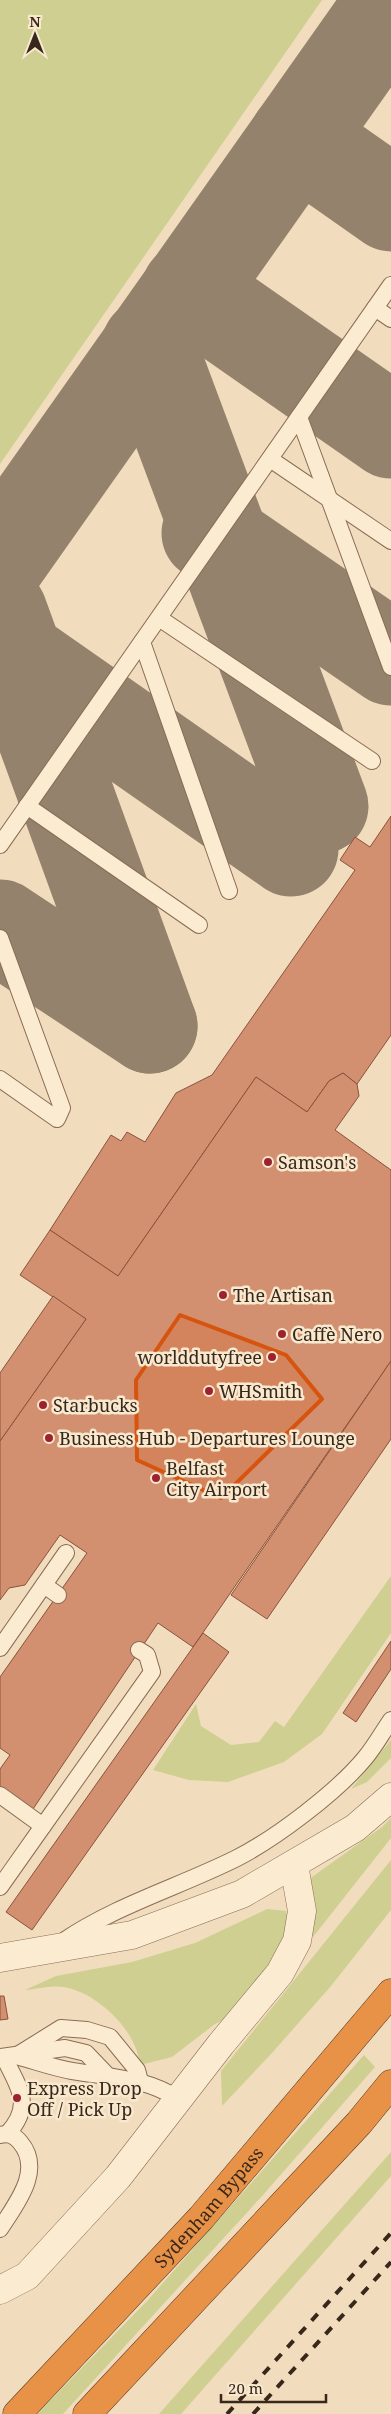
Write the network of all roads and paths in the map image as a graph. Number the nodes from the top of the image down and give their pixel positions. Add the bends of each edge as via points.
1 (391, 285) edge
2 (375, 308) junction
3 (391, 319) edge
4 (299, 417) junction
5 (270, 459) junction
6 (329, 499) junction
7 (391, 541) edge
8 (159, 618) junction
9 (142, 642) junction
10 (391, 668) edge
11 (372, 761) dead end
12 (27, 806) junction
13 (0, 845) edge
14 (229, 891) dead end
15 (200, 925) dead end
16 (0, 938) edge
17 (0, 1079) edge
18 (66, 1552) dead end
19 (44, 1585) junction
20 (58, 1595) dead end
21 (0, 1648) edge
22 (139, 1650) dead end
23 (391, 1720) edge
24 (0, 1795) edge
25 (391, 1798) edge
26 (43, 1826) junction
27 (294, 1865) junction
28 (0, 1887) edge
29 (52, 1949) junction
30 (0, 1958) edge
31 (391, 1993) edge
32 (7, 2057) edge
33 (140, 2081) junction
34 (391, 2084) edge
35 (179, 2099) junction
36 (4, 2134) edge
37 (22, 2196) junction
38 (0, 2204) edge
39 (0, 2229) edge
40 (0, 2290) edge
41 (17, 2414) edge
42 (87, 2414) edge

1 - 2 lane
2 - 3 lane
2 - 4 lane
4 - 5 lane
4 - 6 lane
5 - 6 lane
5 - 8 lane
6 - 7 lane
6 - 10 lane
8 - 9 lane
8 - 11 lane
9 - 12 lane
9 - 14 lane
12 - 13 lane
12 - 15 lane
16 - 17 lane via 62,1108 57,1119
18 - 19 lane
19 - 20 lane
19 - 21 lane
22 - 26 lane via 147,1655 152,1672
23 - 29 lane via 365,1758 298,1819 240,1856 92,1922
24 - 26 lane
25 - 27 street via 355,1828
26 - 28 lane
27 - 29 street via 242,1894 148,1930
27 - 35 street via 302,1911 298,1940 280,1973
29 - 30 street
31 - 41 highway, Sydenham Bypass via 201,2218
32 - 33 lane via 65,2048 86,2052 109,2076
32 - 33 lane via 61,2028 87,2030 110,2037 137,2070
32 - 36 lane via 23,2096 20,2120
33 - 35 lane
34 - 42 highway via 359,2123
35 - 40 street via 88,2211 27,2276
36 - 37 lane via 16,2138 27,2150 30,2174
37 - 38 lane
37 - 39 lane

